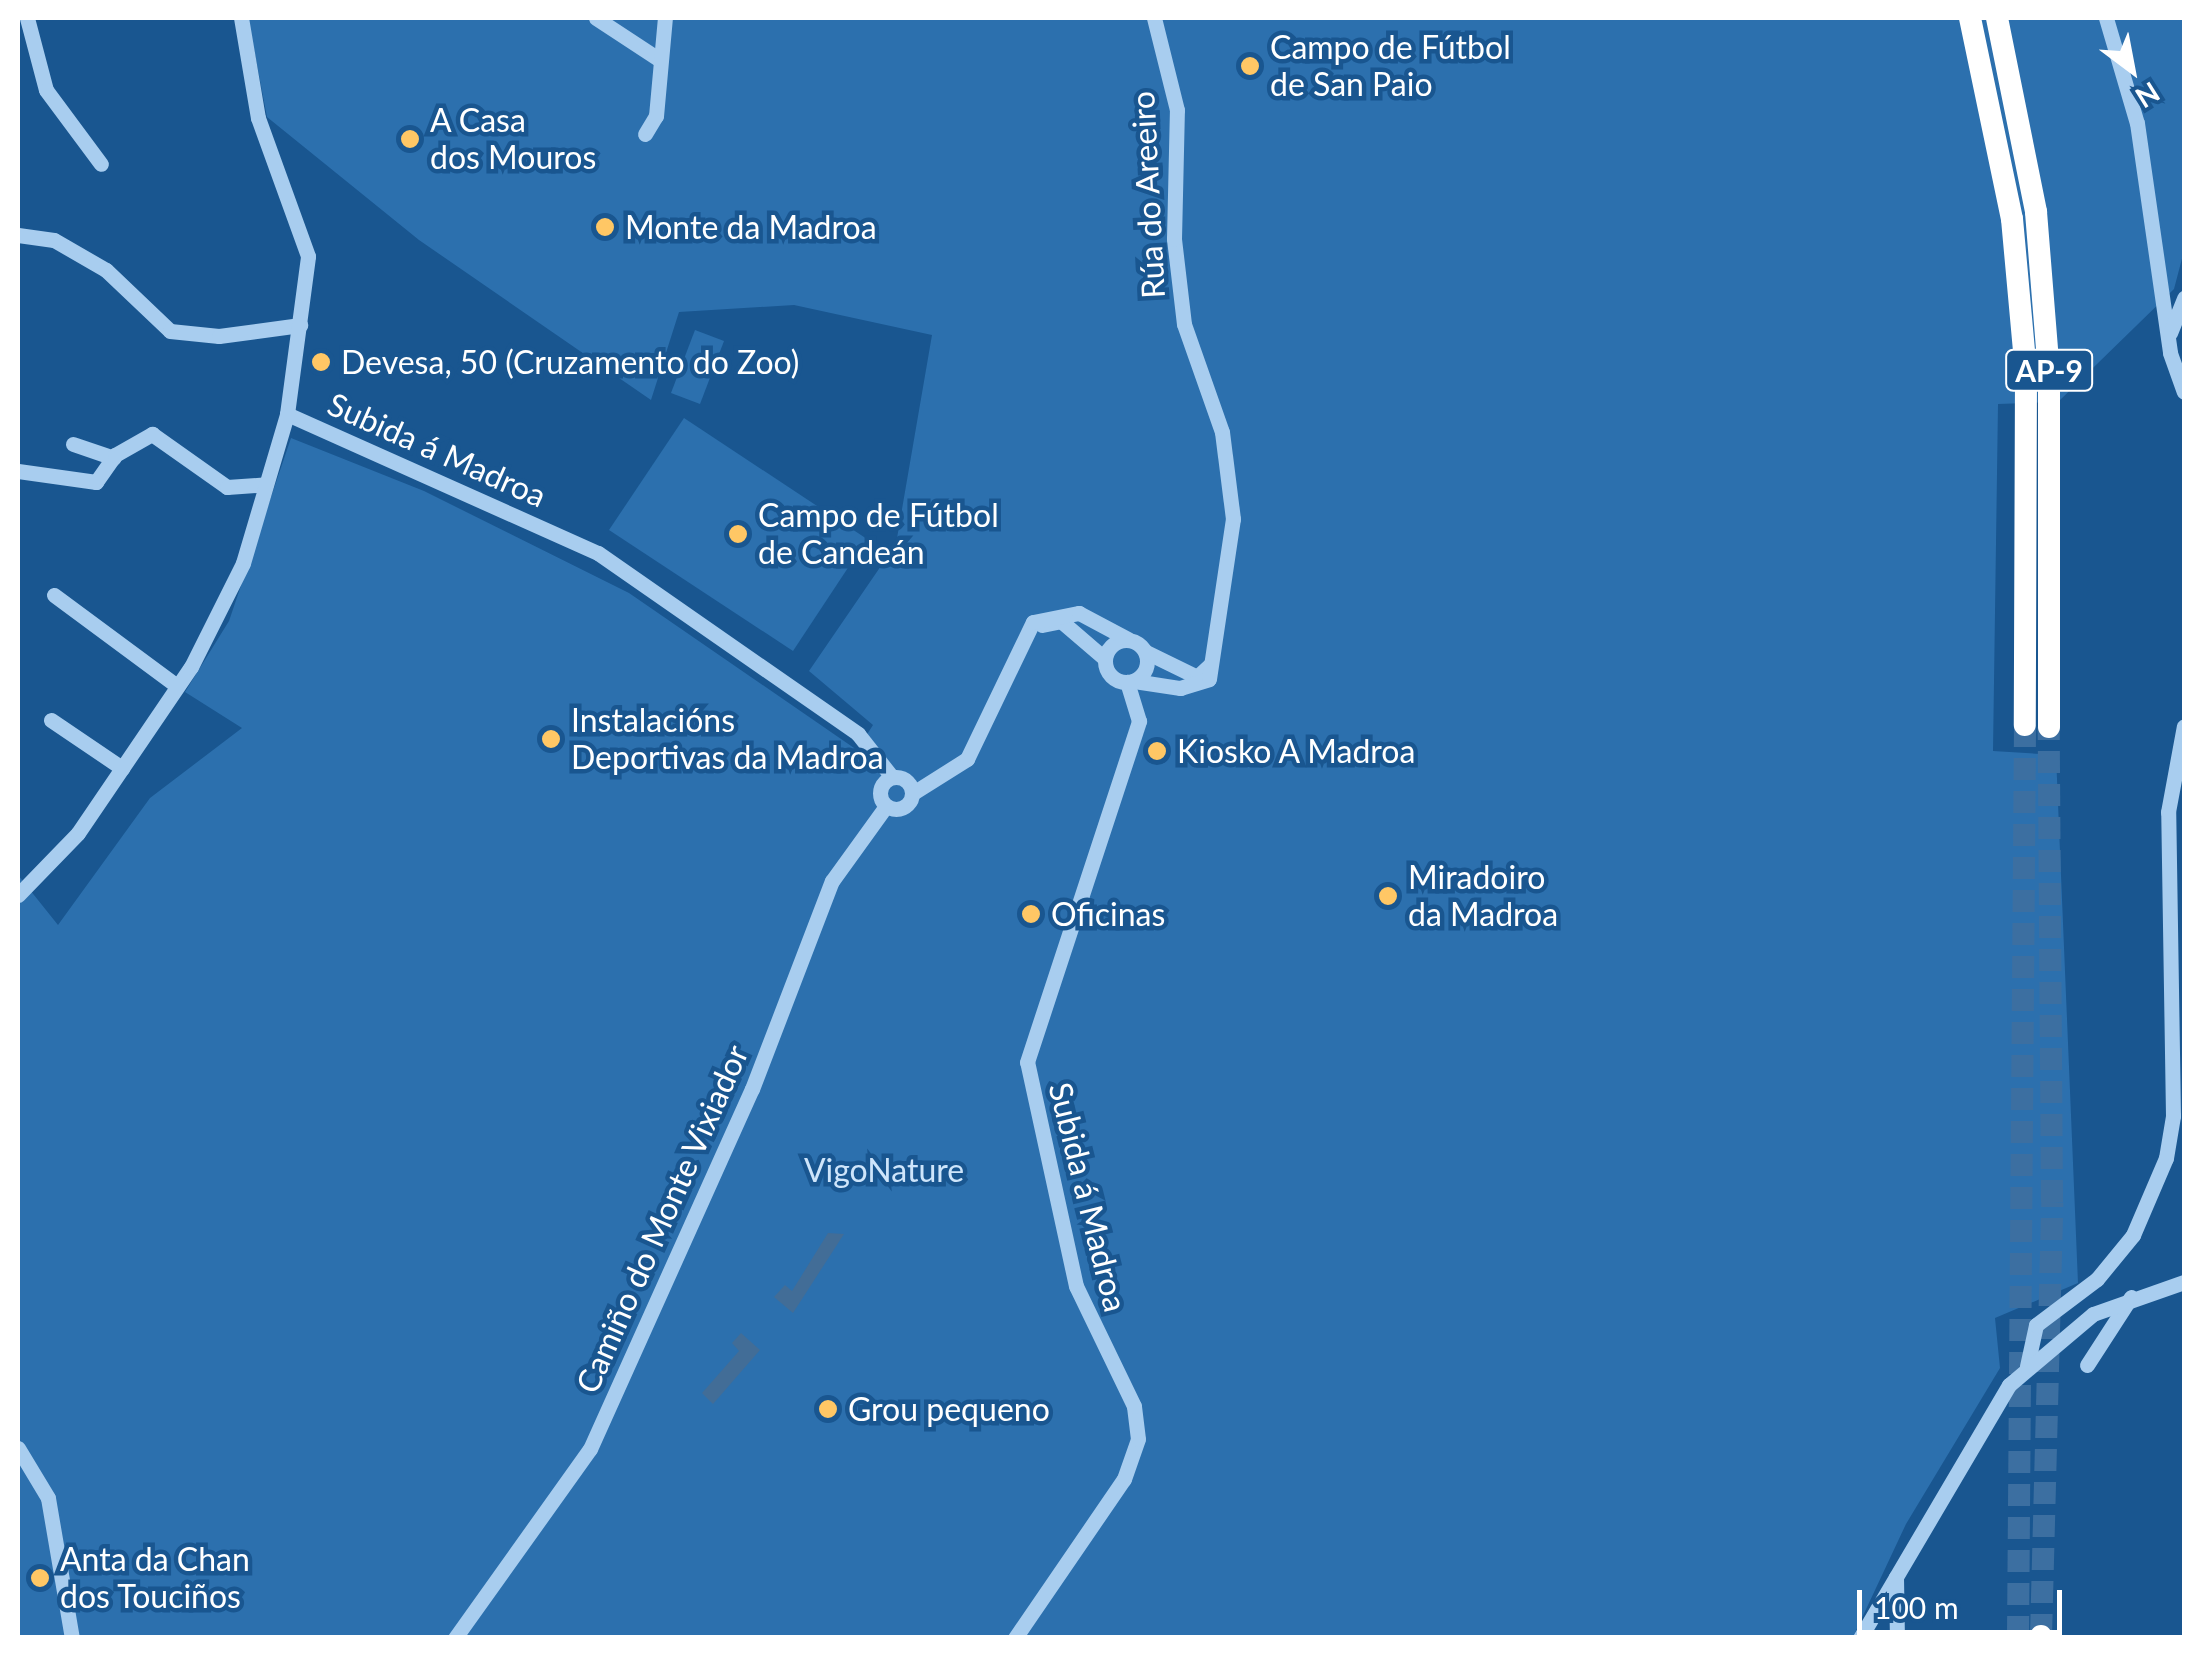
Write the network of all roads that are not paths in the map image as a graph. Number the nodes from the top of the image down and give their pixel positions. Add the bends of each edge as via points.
1 (27, 18) edge
2 (241, 18) edge
3 (596, 18) edge
4 (665, 18) edge
5 (1154, 18) edge
6 (1970, 18) edge
7 (1997, 18) edge
8 (2106, 18) edge
9 (660, 60) junction
10 (645, 134) dead end
11 (101, 164) dead end
12 (18, 234) edge
13 (2184, 298) edge
14 (300, 325) junction
15 (2168, 337) junction
16 (2184, 392) edge
17 (286, 414) junction
18 (73, 444) dead end
19 (114, 458) junction
20 (18, 471) edge
21 (266, 484) junction
22 (54, 594) dead end
23 (1025, 634) junction
24 (1128, 639) junction
25 (1146, 652) junction
26 (1104, 658) junction
27 (1212, 662) junction
28 (1131, 682) junction
29 (177, 686) junction
30 (52, 720) dead end
31 (2184, 726) edge
32 (122, 768) junction
33 (892, 777) junction
34 (913, 793) junction
35 (886, 806) junction
36 (2184, 890) edge
37 (19, 891) edge
38 (2169, 922) junction
39 (2184, 1282) edge
40 (2131, 1297) junction
41 (2086, 1365) dead end
42 (2027, 1366) junction
43 (18, 1448) edge
44 (1896, 1577) junction
45 (72, 1638) edge
46 (454, 1638) edge
47 (1015, 1638) edge
48 (1860, 1638) edge
49 (1897, 1638) edge

1 - 11 street via 46,90
2 - 14 street, Subida á Madroa via 258,118 308,256
3 - 9 street
4 - 9 street
5 - 27 street, Rúa do Areeiro via 1177,110 1174,239 1184,324 1232,480
6 - 7 highway, AP-9 via 2012,218 2026,374 2037,726 2049,372 2036,212
8 - 15 street via 2140,138
9 - 10 street
12 - 14 street via 54,240 106,270 170,332 218,336
13 - 15 street
14 - 17 street, Subida á Madroa
15 - 16 street
17 - 21 street
17 - 33 street, Subida á Madroa via 598,553 858,734
18 - 19 street
19 - 20 street via 96,482
19 - 21 street via 152,434 227,488
21 - 29 street via 244,563
22 - 29 street
23 - 24 street via 1042,615 1062,611
23 - 26 street via 1062,621
23 - 34 street via 967,759
24 - 25 street
24 - 26 street
25 - 27 street via 1198,677
25 - 28 street
26 - 28 street via 1113,678
27 - 28 street via 1200,687
28 - 47 street, Subida á Madroa via 1139,722 1028,1062 1076,1286 1134,1406 1138,1438 1124,1479
29 - 32 street
30 - 32 street
31 - 38 street via 2170,774
32 - 37 street via 78,833
33 - 34 street, Subida á Madroa
33 - 35 street via 880,790
34 - 35 street via 904,808
35 - 46 street, Camiño do Monte Vixiador via 832,881 752,1089 590,1450
36 - 38 street
38 - 42 street via 2173,1116 2160,1176 2109,1268 2036,1324
39 - 40 street
40 - 41 street
40 - 42 street via 2072,1327
42 - 44 street via 1975,1430
43 - 45 street via 48,1498
44 - 48 street
44 - 49 street

